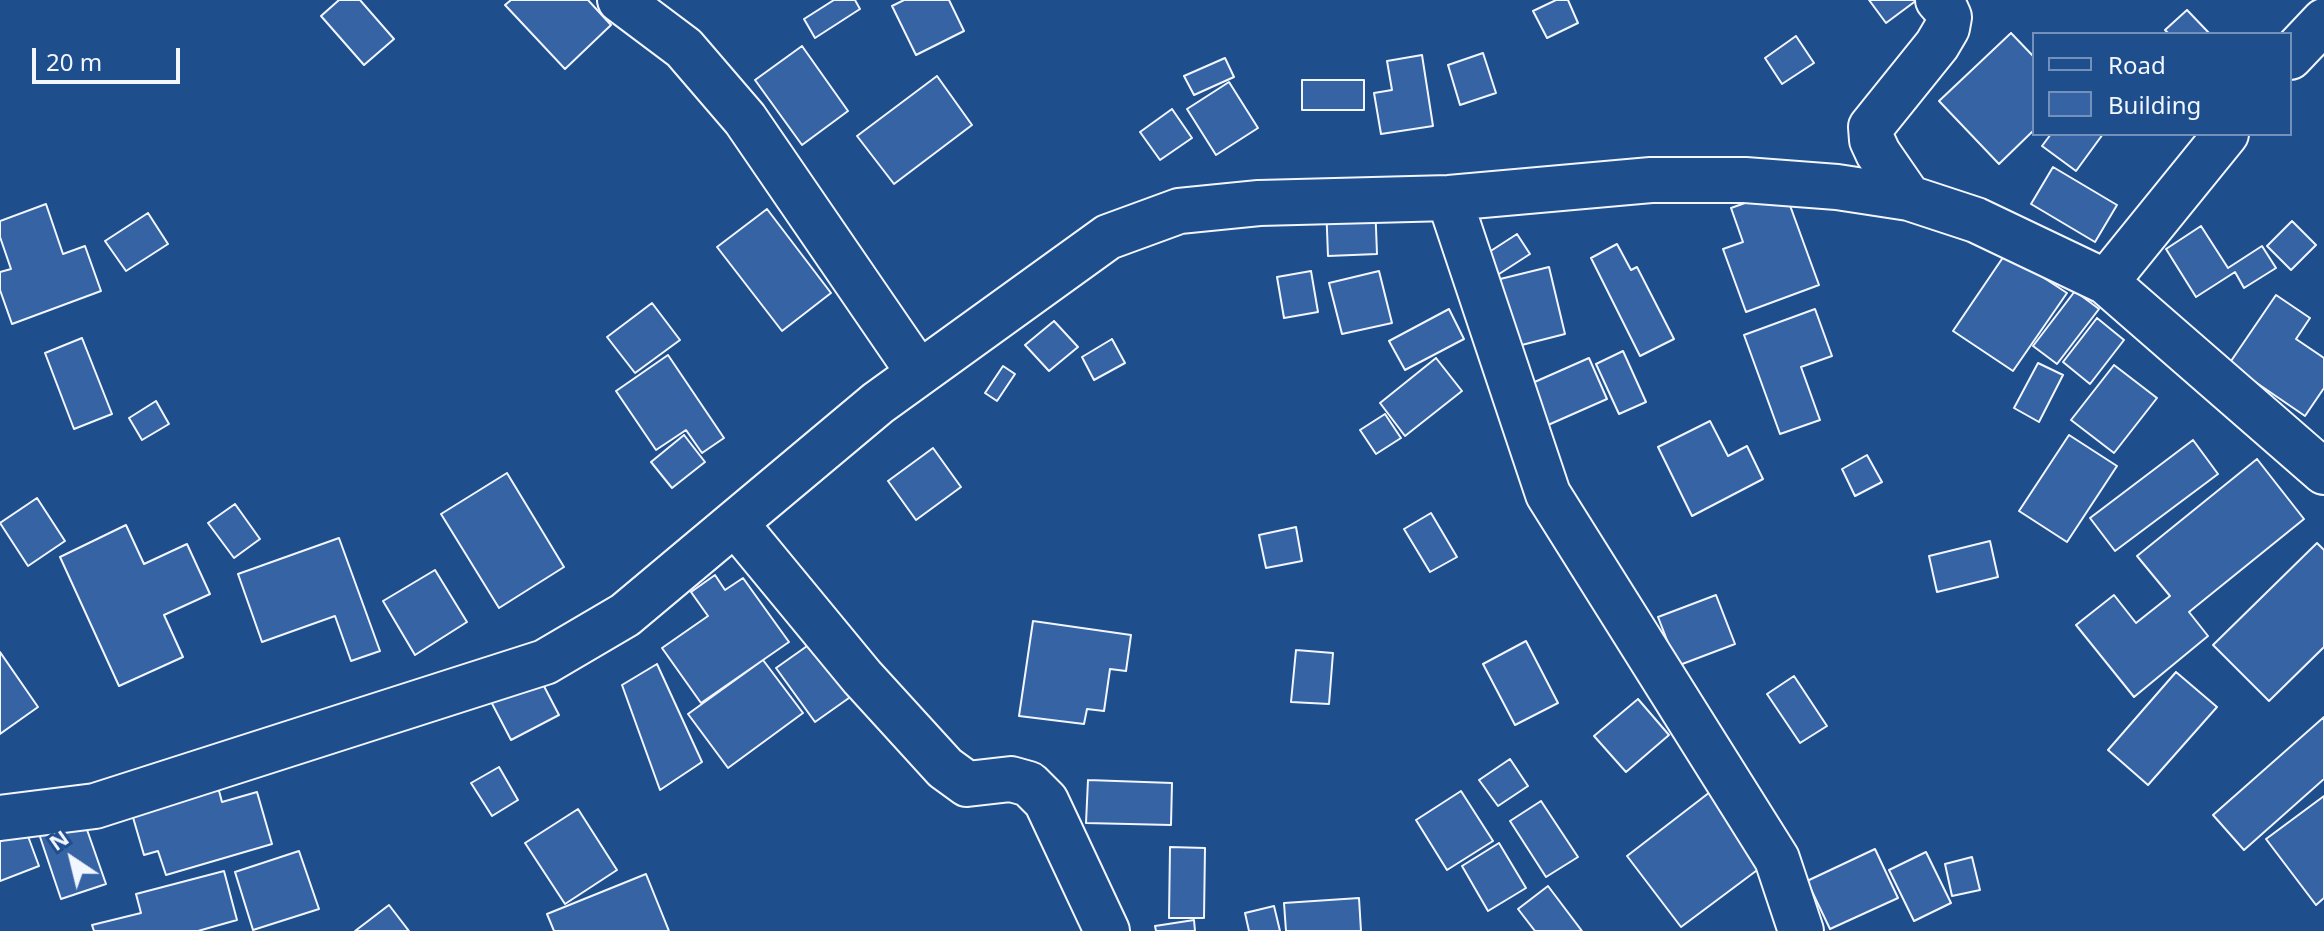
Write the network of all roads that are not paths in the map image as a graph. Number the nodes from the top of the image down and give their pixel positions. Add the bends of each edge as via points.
1 (620, 0) edge
2 (1938, 0) edge
3 (2324, 21) edge
4 (2292, 55) edge
5 (2224, 136) edge
6 (1449, 198) junction
7 (1909, 198) junction
8 (2106, 282) junction
9 (919, 373) junction
10 (2324, 472) edge
11 (735, 523) junction
12 (0, 818) edge
13 (1107, 931) edge
14 (1801, 931) edge

1 - 9 street via 684,48 745,119
2 - 7 street via 1949,17 1947,28 1871,127 1878,153
3 - 4 street
5 - 8 street
6 - 7 street via 1651,180 1745,180
6 - 9 street via 1259,203 1179,211 1108,237
6 - 14 street via 1548,494 1777,859
7 - 8 street via 1976,220
8 - 10 street
9 - 11 street
11 - 12 street via 625,615 545,662 95,806
11 - 13 street via 945,768 967,784 1011,779 1029,784 1046,801

